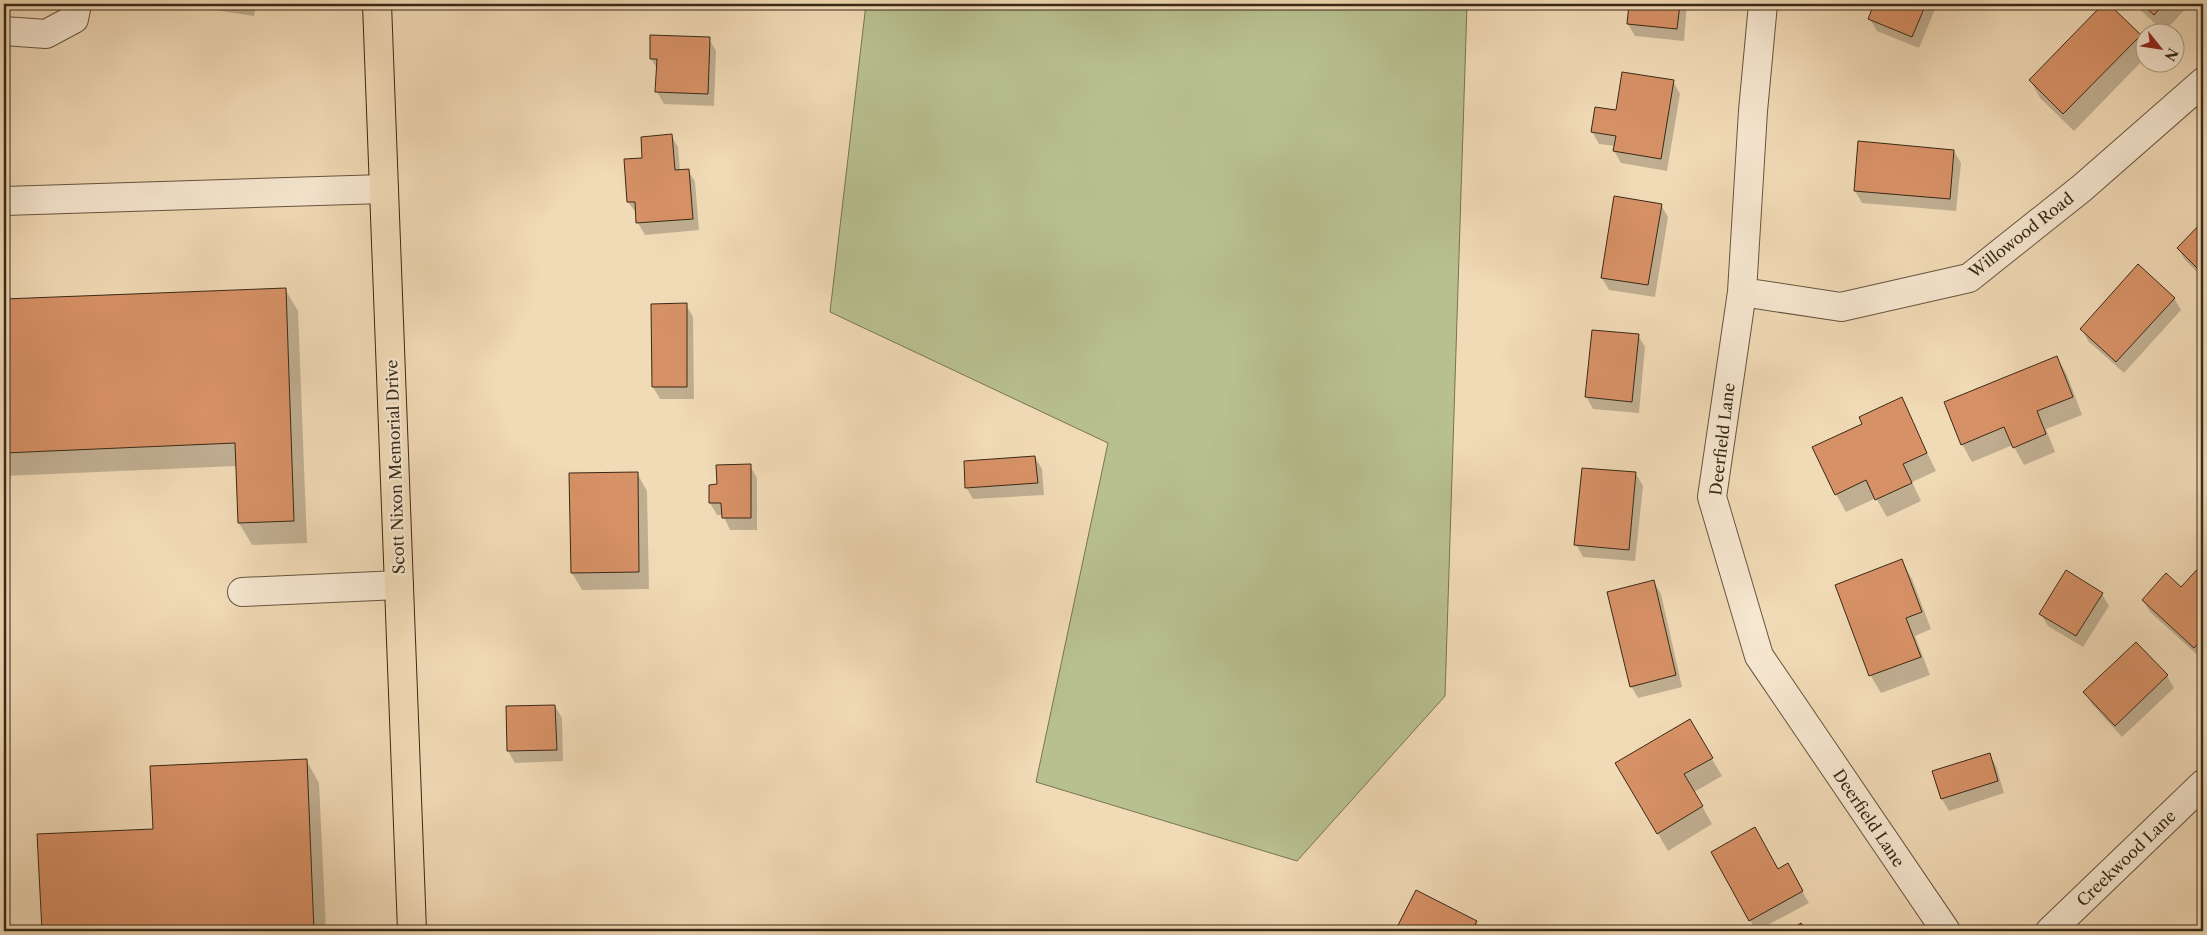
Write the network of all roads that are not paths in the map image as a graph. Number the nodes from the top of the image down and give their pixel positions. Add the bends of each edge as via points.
1 (77, 4) edge
2 (377, 4) edge
3 (1763, 4) edge
4 (4, 31) edge
5 (2203, 82) edge
6 (384, 188) junction
7 (4, 201) edge
8 (1742, 292) junction
9 (399, 585) junction
10 (242, 592) dead end
11 (2203, 784) edge
12 (412, 931) edge
13 (1946, 931) edge
14 (2050, 931) edge

1 - 4 street via 74,19 46,34
2 - 6 main road, Scott Nixon Memorial Drive
3 - 8 street, Deerfield Lane
5 - 8 street, Willowood Road via 2082,188 1969,278 1841,307
6 - 7 street
6 - 9 main road, Scott Nixon Memorial Drive
8 - 13 street, Deerfield Lane via 1712,497 1759,656
9 - 10 street
9 - 12 main road, Scott Nixon Memorial Drive
11 - 14 street, Creekwood Lane

